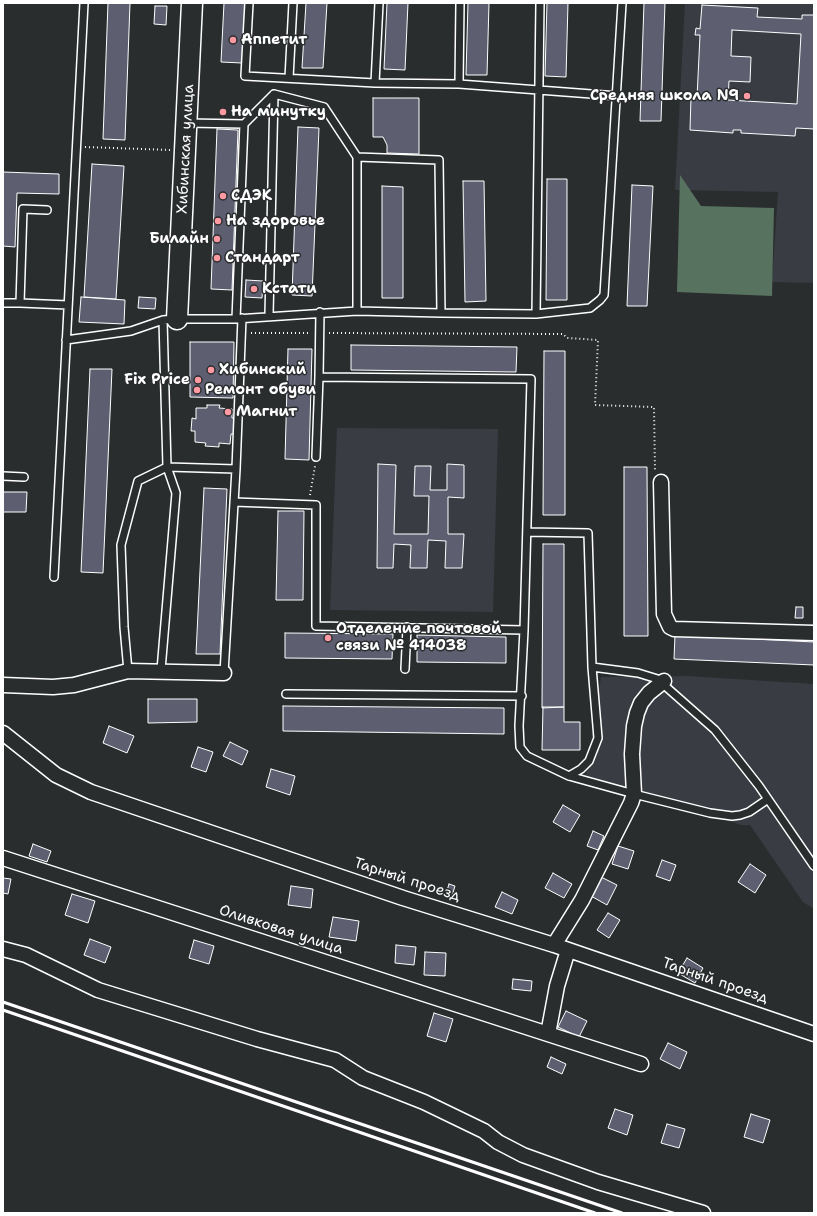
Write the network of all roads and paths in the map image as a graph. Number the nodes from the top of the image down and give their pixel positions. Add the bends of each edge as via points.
1 (84, 3) edge
2 (192, 3) edge
3 (249, 3) edge
4 (294, 3) edge
5 (378, 3) edge
6 (460, 3) edge
7 (540, 3) edge
8 (622, 3) edge
9 (289, 78) junction
10 (374, 83) junction
11 (459, 84) junction
12 (538, 92) junction
13 (274, 94) junction
14 (618, 96) junction
15 (187, 123) junction
16 (244, 124) junction
17 (76, 146) junction
18 (186, 151) junction
19 (357, 157) junction
20 (47, 210) dead end
21 (3, 303) edge
22 (20, 303) junction
23 (68, 305) junction
24 (357, 311) junction
25 (320, 312) junction
26 (441, 313) junction
27 (536, 314) junction
28 (269, 315) junction
29 (170, 319) junction
30 (239, 319) junction
31 (242, 333) junction
32 (320, 333) junction
33 (66, 340) junction
34 (319, 377) junction
35 (316, 457) joint
36 (167, 467) junction
37 (236, 469) junction
38 (3, 476) edge
39 (24, 477) dead end
40 (661, 482) joint
41 (234, 502) junction
42 (303, 505) junction
43 (527, 532) junction
44 (54, 577) dead end
45 (408, 627) junction
46 (524, 630) junction
47 (814, 633) edge
48 (592, 667) junction
49 (405, 669) dead end
50 (128, 670) junction
51 (161, 670) junction
52 (224, 673) joint
53 (664, 681) junction
54 (3, 685) edge
55 (286, 694) dead end
56 (522, 696) junction
57 (3, 733) edge
58 (569, 776) junction
59 (634, 794) junction
60 (768, 799) junction
61 (3, 858) edge
62 (814, 866) edge
63 (554, 945) junction
64 (3, 949) edge
65 (568, 950) junction
66 (548, 1034) junction
67 (814, 1034) edge
68 (641, 1064) dead end
69 (703, 1213) edge

1 - 17 lane
2 - 15 street, Хибинская улица
3 - 9 lane via 245,76
4 - 9 lane
5 - 10 lane
6 - 11 lane
7 - 12 lane
8 - 14 lane
9 - 10 lane
10 - 11 lane
11 - 12 lane
12 - 14 lane
12 - 27 lane
13 - 16 lane
13 - 19 lane via 324,107
13 - 28 lane
14 - 27 lane via 604,295 590,308
15 - 16 lane
15 - 18 street, Хибинская улица
16 - 30 lane
17 - 18 path
17 - 23 lane
18 - 29 street, Хибинская улица
19 - 24 lane
19 - 26 lane via 439,160
20 - 22 lane via 23,209
21 - 22 lane
22 - 23 lane
23 - 33 lane
24 - 25 lane
24 - 26 lane
25 - 28 lane
25 - 32 lane
26 - 27 lane
28 - 30 lane
29 - 30 lane
29 - 33 lane via 132,331
29 - 36 lane
30 - 31 lane
31 - 32 path
31 - 37 lane
32 - 34 lane
32 - 40 path via 563,334 567,338 598,340 595,405 654,406 655,482
33 - 44 lane
34 - 35 lane
34 - 43 lane via 531,379
35 - 42 path via 311,493
36 - 37 lane
36 - 50 lane via 138,481 121,545
36 - 51 lane via 176,493
37 - 41 lane
38 - 39 lane
40 - 47 street via 664,614 670,627 674,630
41 - 42 lane
41 - 52 lane
42 - 45 lane via 316,505 316,626
43 - 46 lane
43 - 48 lane via 588,533
45 - 46 lane
45 - 49 lane
46 - 56 lane
48 - 53 lane via 645,674
48 - 58 lane via 598,731 596,745 590,761
50 - 51 street
50 - 54 street via 74,685
51 - 52 street
53 - 59 street via 648,694 637,713 632,754
53 - 60 lane via 664,685 715,730
55 - 56 lane
56 - 58 lane via 520,747 535,761
57 - 63 street, Тарный проезд via 56,775 91,792 403,898
58 - 59 lane
59 - 60 lane via 732,816 749,812
59 - 63 street via 582,900
60 - 62 lane
61 - 66 street, Оливковая улица
63 - 65 street, Тарный проезд
64 - 69 street via 26,956 98,990 335,1060 363,1078 424,1102 484,1131 523,1156 598,1182
65 - 66 street via 557,986
65 - 67 street, Тарный проезд
66 - 68 street, Оливковая улица

